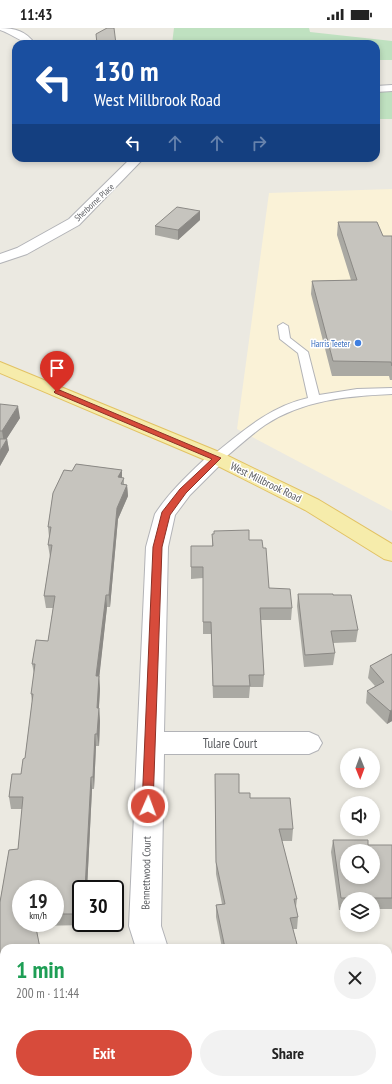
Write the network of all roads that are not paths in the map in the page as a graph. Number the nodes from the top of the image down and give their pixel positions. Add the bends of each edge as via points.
1 (1, 28) edge
2 (30, 30) dead end
3 (16, 33) junction
4 (28, 40) edge
5 (392, 88) edge
6 (380, 89) edge
7 (134, 162) edge
8 (0, 259) edge
9 (283, 326) dead end
10 (0, 367) edge
11 (392, 391) edge
12 (314, 399) junction
13 (217, 458) junction
14 (392, 554) edge
15 (309, 742) dead end
16 (150, 743) junction
17 (151, 944) edge

1 - 3 street
2 - 3 street
3 - 4 street
5 - 6 street
7 - 8 street, Sherborne Place via 74,222 22,251
9 - 12 lane via 285,340 303,352
10 - 13 main road, West Millbrook Road
11 - 12 lane via 342,393
12 - 13 lane via 272,416
13 - 14 main road, West Millbrook Road via 312,505
13 - 16 street, Bennettwood Court via 183,491 166,514 157,547
15 - 16 street, Tulare Court
16 - 17 street, Bennettwood Court via 145,926

